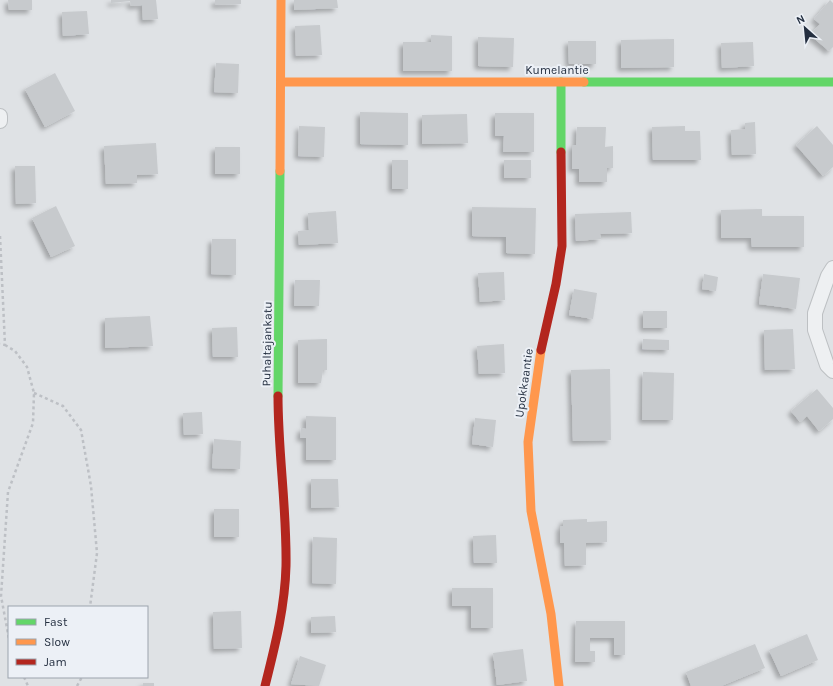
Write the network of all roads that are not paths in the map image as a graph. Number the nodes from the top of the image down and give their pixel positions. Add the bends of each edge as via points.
1 (281, 0) edge
2 (281, 82) junction
3 (561, 82) junction
4 (833, 82) edge
5 (0, 116) edge
6 (0, 121) edge
7 (833, 268) edge
8 (833, 371) edge
9 (265, 686) edge
10 (559, 686) edge

1 - 2 street, Puhaltajankatu
2 - 3 street, Kumelantie
2 - 9 street, Puhaltajankatu via 278,424 286,567 282,615
3 - 4 street, Kumelantie
3 - 10 street, Upokkaantie via 562,246 543,337 528,442 531,511 551,614
5 - 6 street
7 - 8 street via 815,313 815,330 827,364

